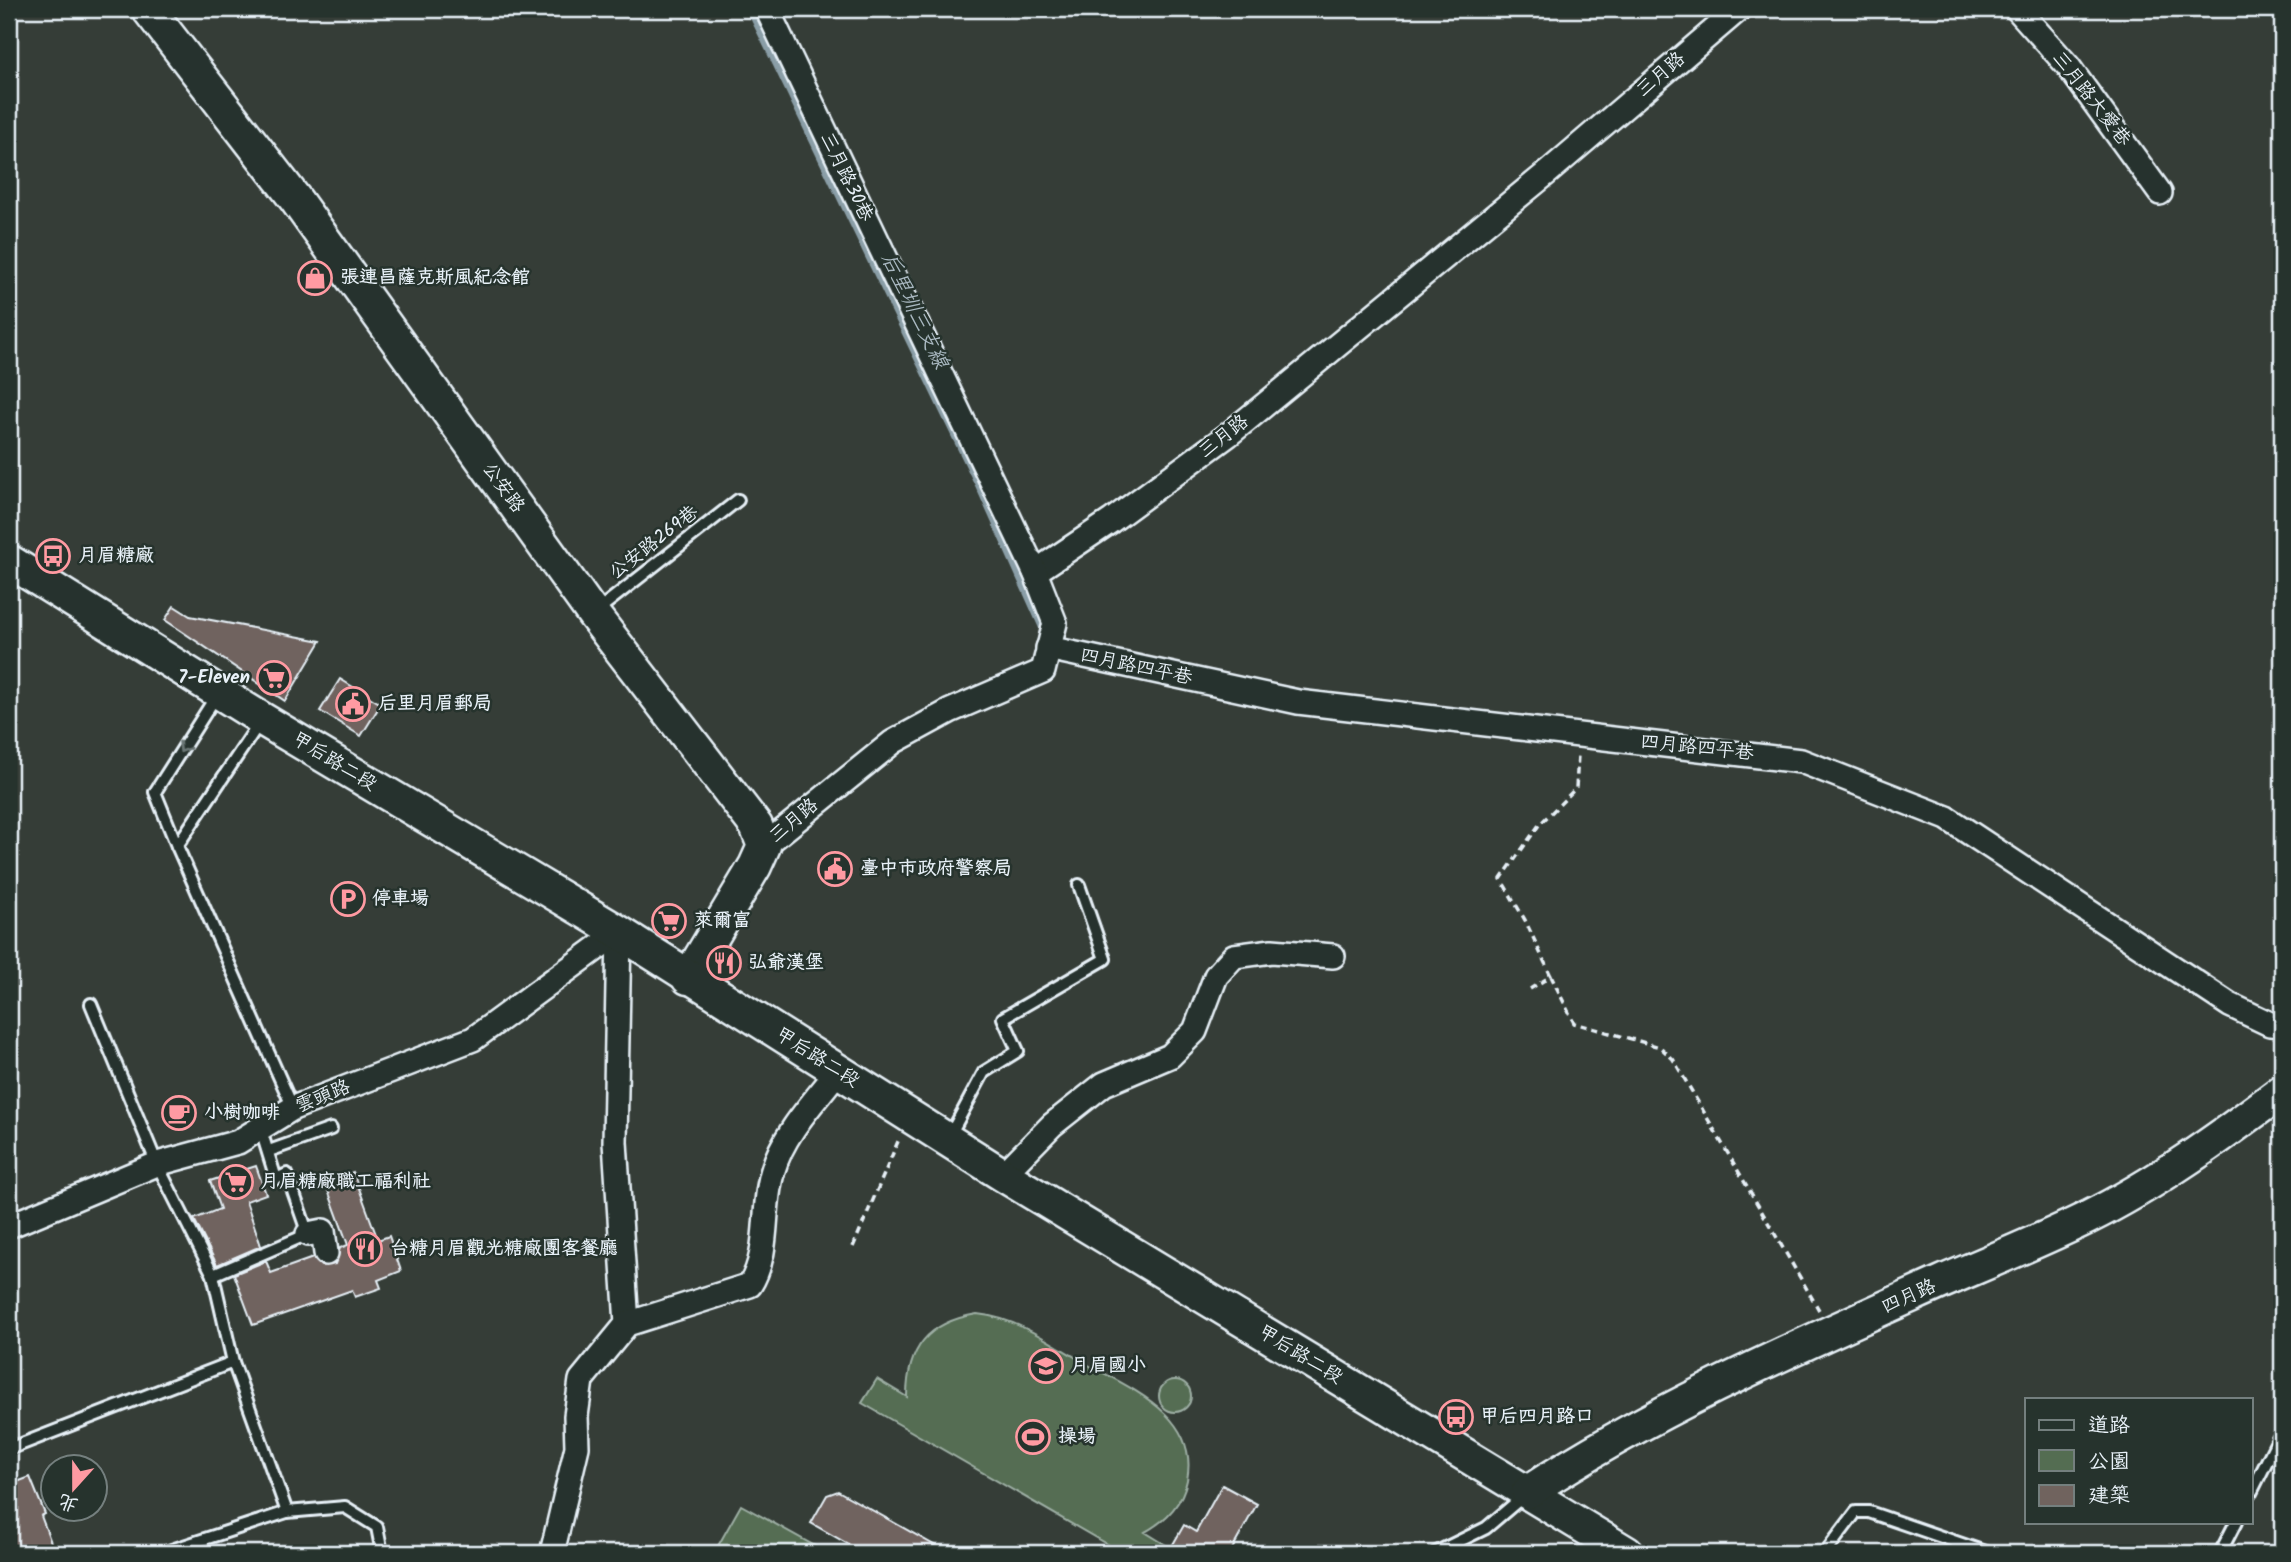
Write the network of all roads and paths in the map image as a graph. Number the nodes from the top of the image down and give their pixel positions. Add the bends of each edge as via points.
1 (148, 9) edge
2 (767, 9) edge
3 (1739, 9) edge
4 (2017, 9) edge
5 (2160, 192) dead end
6 (738, 500) dead end
7 (9, 561) edge
8 (1035, 572) junction
9 (593, 614) junction
10 (1048, 648) junction
11 (220, 691) junction
12 (262, 719) junction
13 (1578, 735) junction
14 (177, 846) junction
15 (764, 846) junction
16 (1079, 885) dead end
17 (619, 932) junction
18 (1333, 956) dead end
19 (1551, 976) junction
20 (688, 978) junction
21 (1530, 989) dead end
22 (91, 1004) dead end
23 (2282, 1025) edge
24 (838, 1071) junction
25 (2282, 1091) edge
26 (293, 1108) junction
27 (909, 1117) junction
28 (260, 1127) junction
29 (331, 1129) dead end
30 (947, 1140) junction
31 (269, 1151) junction
32 (157, 1164) junction
33 (1003, 1175) junction
34 (9, 1226) edge
35 (308, 1234) junction
36 (853, 1247) dead end
37 (326, 1253) dead end
38 (213, 1275) junction
39 (627, 1324) junction
40 (1832, 1331) junction
41 (233, 1362) junction
42 (2282, 1431) edge
43 (9, 1449) edge
44 (2252, 1491) edge
45 (1528, 1492) junction
46 (287, 1512) junction
47 (2235, 1524) edge
48 (162, 1553) edge
49 (382, 1553) edge
50 (552, 1553) edge
51 (1435, 1553) edge
52 (1627, 1553) edge
53 (1825, 1553) edge
54 (1988, 1553) edge
55 (2220, 1553) edge

1 - 9 main road, 公安路 via 296,200
2 - 8 street, 三月路30巷
3 - 8 street, 三月路 via 1228,435
4 - 5 street, 三月路大愛巷 via 2068,66
6 - 9 lane, 公安路269巷
7 - 11 main road, 甲后路二段
8 - 10 street, 三月路 via 1055,623
9 - 15 main road, 公安路 via 756,826
10 - 13 street, 四月路四平巷 via 1298,702
10 - 15 street, 三月路 via 1043,671 950,711 893,742
11 - 12 main road, 甲后路二段
11 -> 14 lane via 155,792
12 - 14 lane
12 - 17 main road, 甲后路二段
13 - 19 path via 1576,788 1539,825 1501,879
13 - 23 street, 四月路四平巷 via 1801,761 1947,818 2230,1005
14 - 26 lane
15 - 20 main road
16 - 30 lane via 1105,959 1003,1018 1018,1051 985,1072
17 - 20 main road, 甲后路二段
17 - 26 street, 雲頭路 via 473,1039
17 - 39 street via 615,1142
18 - 33 street via 1272,951 1234,956 1216,975 1195,1031 1170,1056 1104,1084 1052,1125
19 - 21 path
19 - 40 path via 1574,1023 1660,1047 1673,1059
20 - 24 main road, 甲后路二段
22 - 32 lane
24 - 27 main road, 甲后路二段
24 - 39 street via 788,1136 772,1170 759,1270 750,1285
25 - 40 main road, 四月路 via 2143,1188 2087,1218
26 - 28 street, 雲頭路
27 - 30 main road, 甲后路二段
27 - 36 path
28 - 31 lane
28 - 32 street, 雲頭路 via 238,1142
29 - 31 lane
30 - 33 main road, 甲后路二段
31 - 35 lane via 276,1179 287,1174
32 - 34 street, 雲頭路
32 - 38 lane
33 - 45 main road, 甲后路二段
35 - 37 street via 323,1231
35 - 38 lane
38 - 41 lane
39 - 50 street via 581,1380 577,1447
40 - 45 main road, 四月路 via 1651,1419 1585,1454
41 - 43 lane
41 - 46 lane
42 - 44 lane
45 - 51 lane via 1486,1528
45 - 52 main road, 甲后路二段
46 - 48 lane
46 - 49 lane via 345,1507 377,1527
47 - 55 lane
53 - 54 lane via 1856,1512

